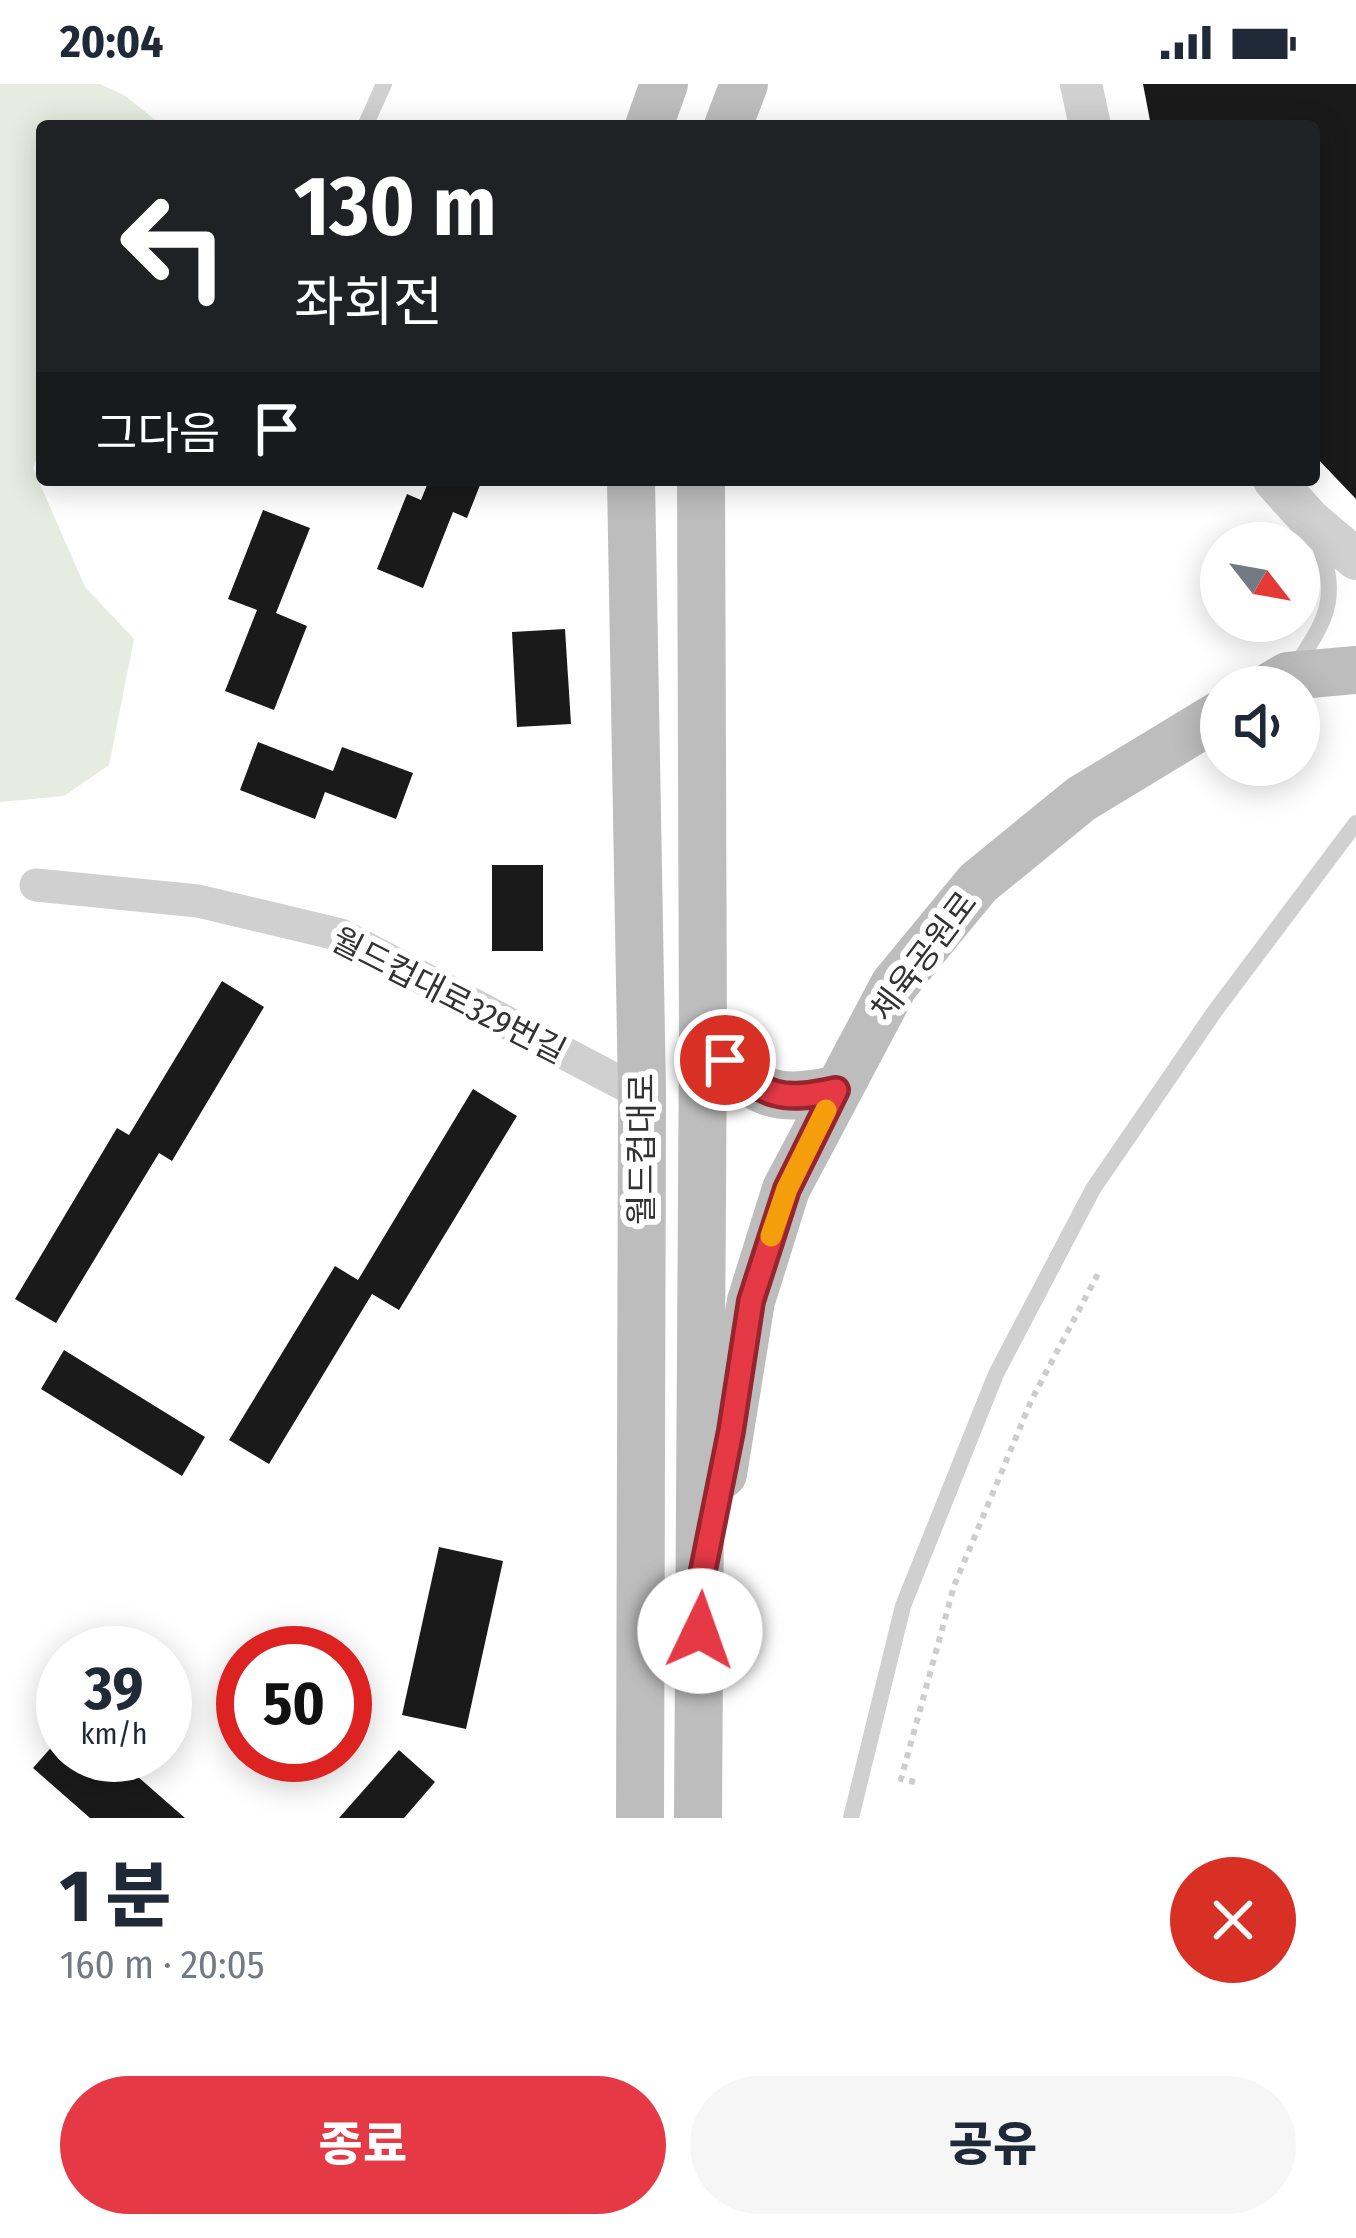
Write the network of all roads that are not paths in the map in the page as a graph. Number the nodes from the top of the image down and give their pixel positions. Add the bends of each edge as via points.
1 (384, 84) edge
2 (664, 84) edge
3 (743, 84) edge
4 (1081, 84) edge
5 (368, 120) edge
6 (651, 120) edge
7 (730, 120) edge
8 (1089, 120) edge
9 (631, 486) edge
10 (701, 486) edge
11 (1279, 486) edge
12 (1310, 520) junction
13 (1356, 559) edge
14 (1292, 666) edge
15 (1356, 670) edge
16 (1320, 676) edge
17 (1200, 727) edge
18 (1356, 823) edge
19 (36, 885) dead end
20 (703, 1040) junction
21 (836, 1090) junction
22 (642, 1094) junction
23 (700, 1585) junction
24 (640, 1818) edge
25 (698, 1818) edge
26 (851, 1818) edge

1 - 5 lane
2 - 6 main road
3 - 7 main road
4 - 8 street
9 - 22 main road, 월드컵대로
10 - 20 main road, 월드컵대로
11 - 12 street
12 - 13 street
12 - 14 lane via 1332,577 1322,627
15 - 16 main road
17 - 21 main road, 체육공원로 via 1082,799 978,883 894,985
18 - 26 lane via 1093,1189 996,1374 903,1606
19 - 22 street, 월드컵대로329번길 via 197,901 341,935
20 - 21 main road via 771,1094 797,1099
20 - 23 main road, 월드컵대로
21 - 23 main road, 체육공원로 via 787,1189 751,1301
22 - 24 main road, 월드컵대로
23 - 25 main road, 월드컵대로

